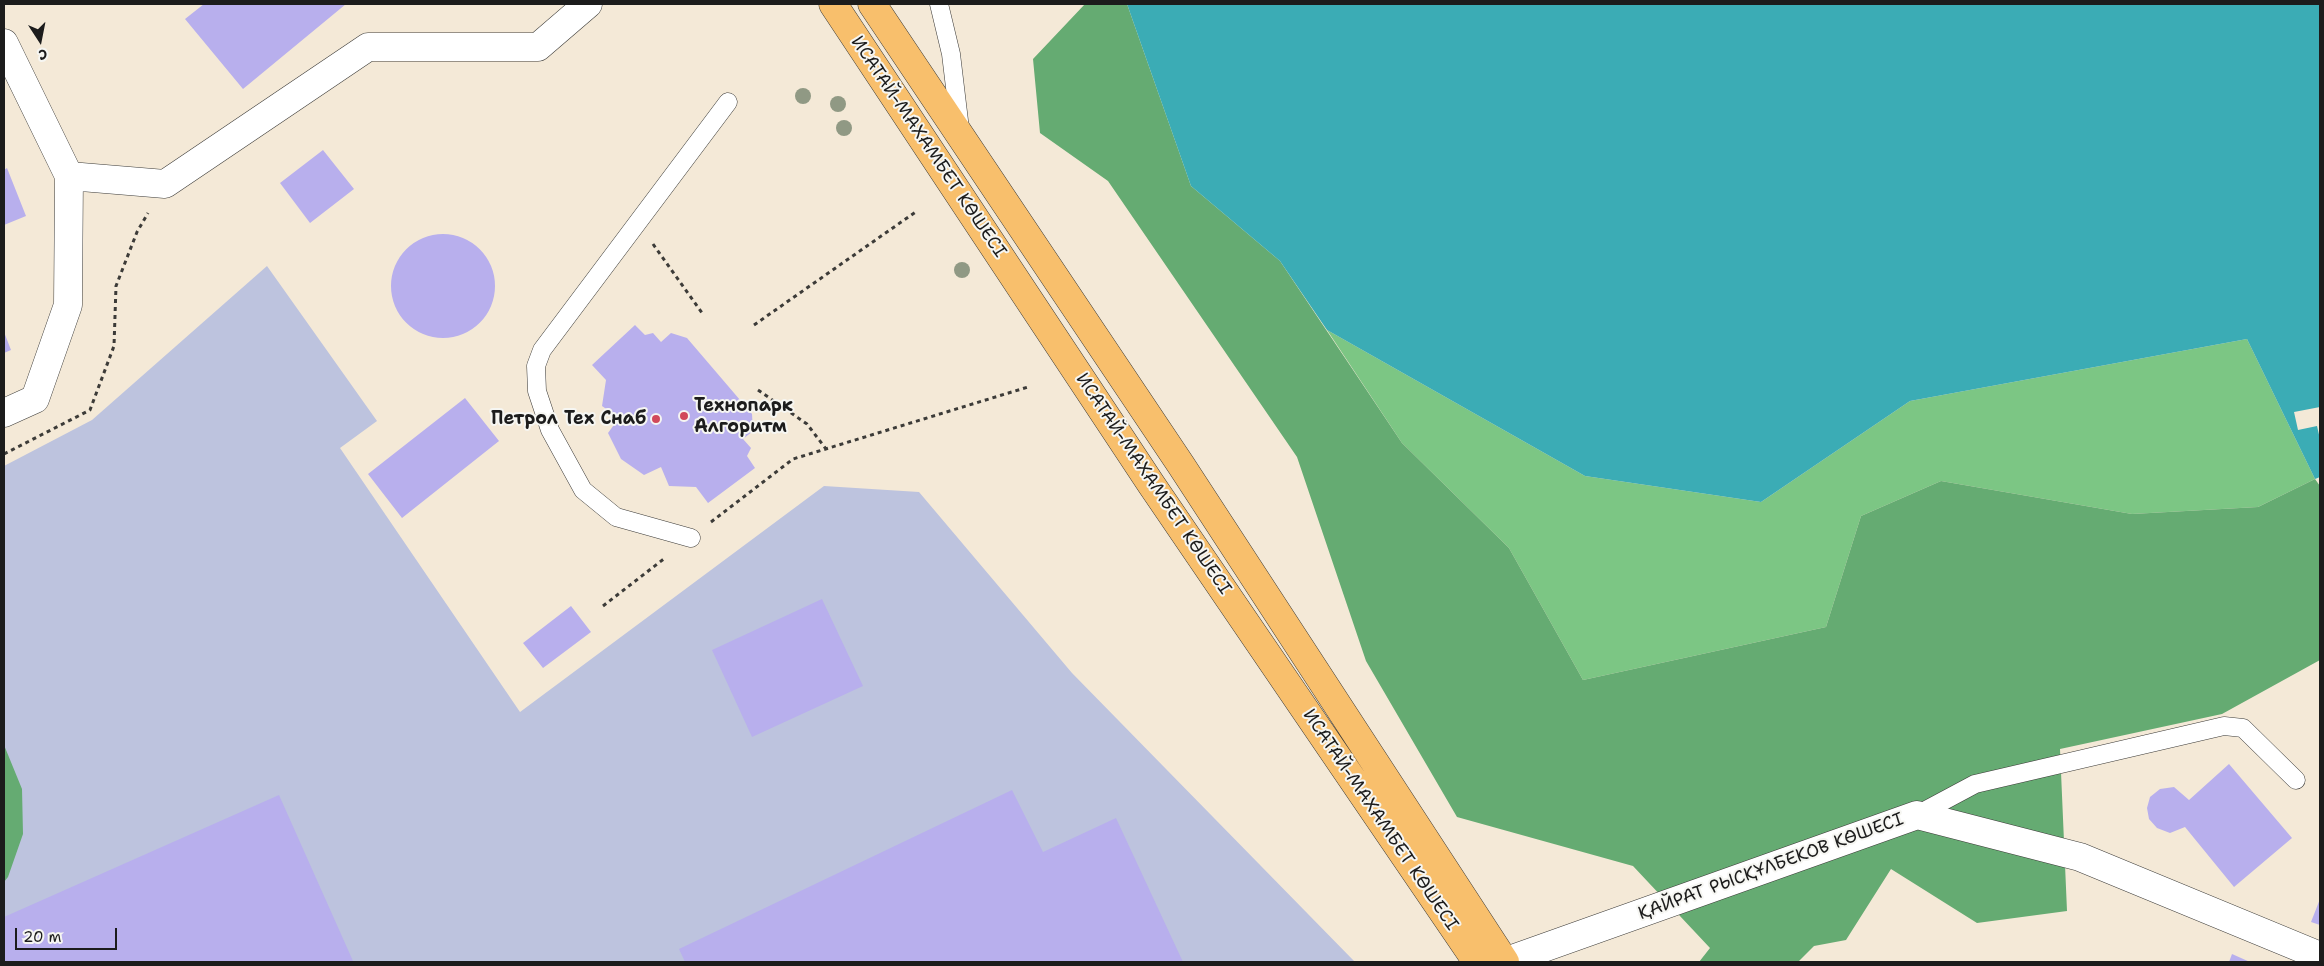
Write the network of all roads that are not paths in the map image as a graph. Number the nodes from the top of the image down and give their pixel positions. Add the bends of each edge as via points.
1 (588, 4) edge
2 (832, 4) edge
3 (872, 4) edge
4 (939, 4) edge
5 (4, 44) edge
6 (728, 102) dead end
7 (961, 135) junction
8 (70, 176) junction
9 (4, 413) edge
10 (691, 538) road end
11 (2296, 780) dead end
12 (1917, 815) junction
13 (2320, 956) edge
14 (1477, 962) edge
15 (1505, 962) edge

1 - 8 street via 538,46 368,47 165,184
2 - 14 main road, ИСАТАЙ-МАХАМБЕТ КӨШЕСІ via 1151,484
3 - 7 main road
4 - 7 lane via 950,54
5 - 8 street
6 - 10 lane via 542,350 536,366 537,391 550,430 582,490 616,517
7 - 15 main road
8 - 9 street via 68,305 35,399
11 - 12 lane via 2244,728 2224,726 1975,784
12 - 13 street, ҚАЙРАТ РЫСҚҰЛБЕКОВ КӨШЕСІ via 2080,857
12 - 15 street, ҚАЙРАТ РЫСҚҰЛБЕКОВ КӨШЕСІ

